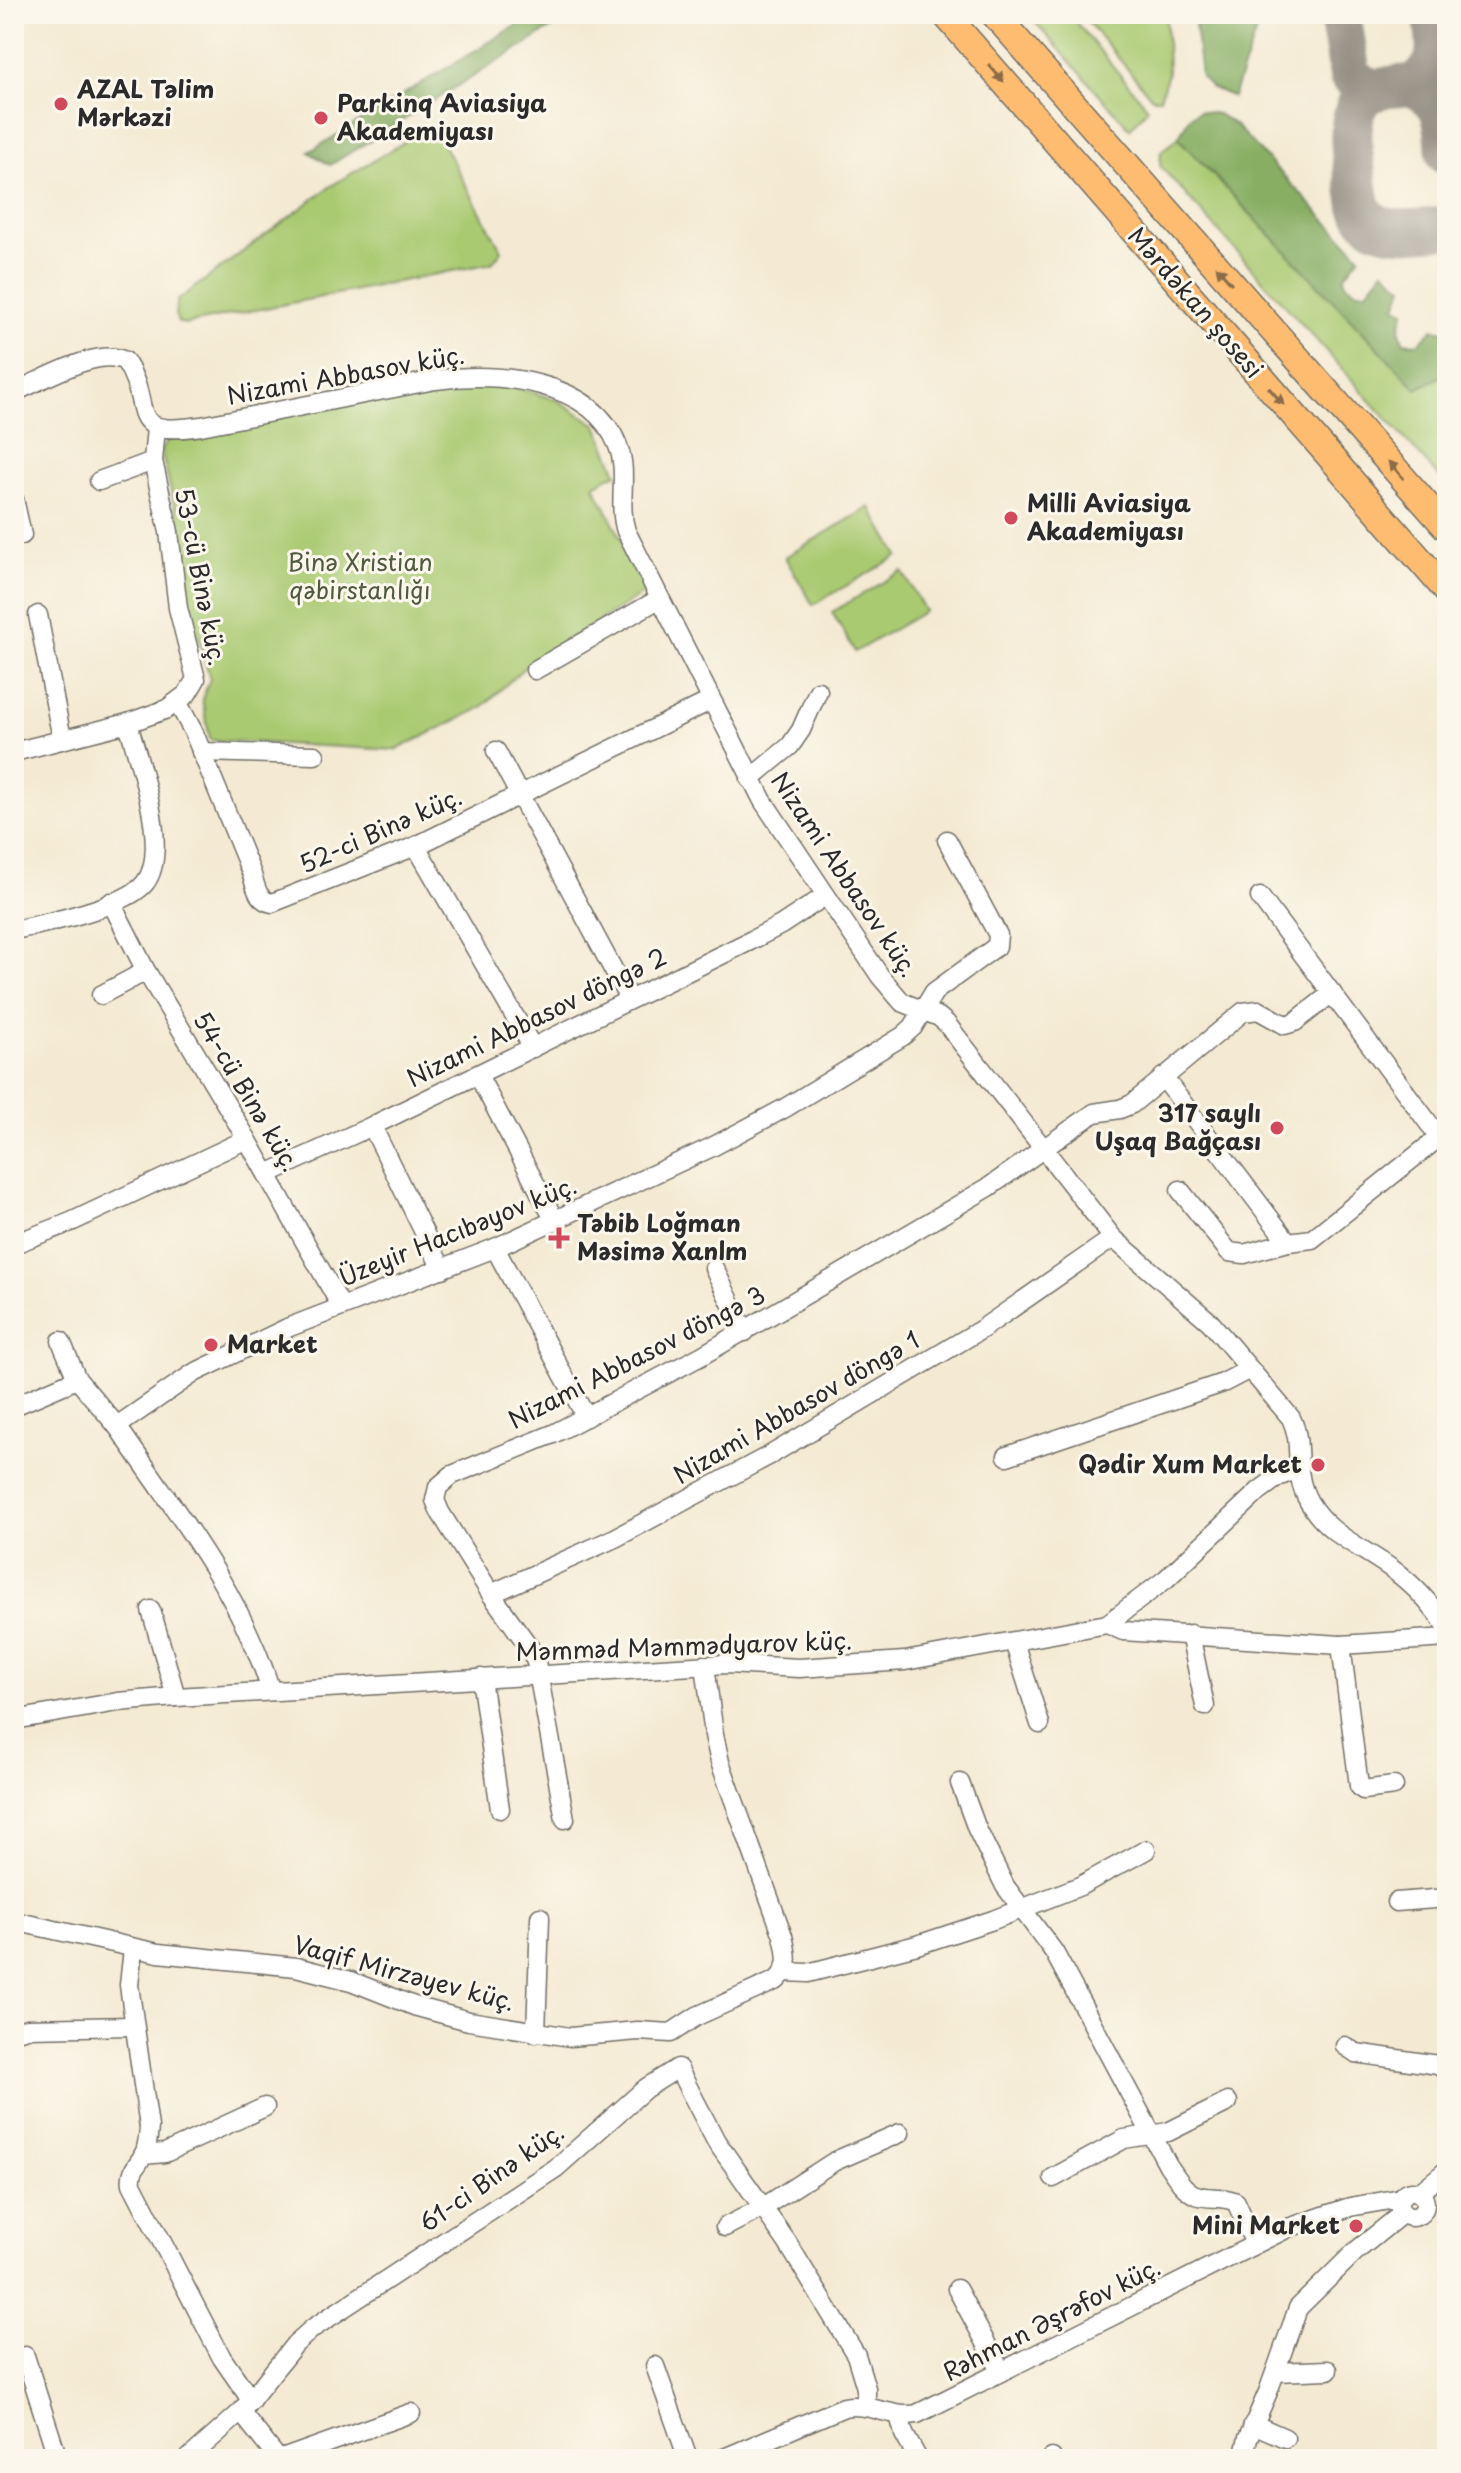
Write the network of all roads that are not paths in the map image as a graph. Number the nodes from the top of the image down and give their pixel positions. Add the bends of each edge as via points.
1 (945, 14) edge
2 (994, 14) edge
3 (14, 392) edge
4 (156, 427) junction
5 (153, 461) junction
6 (99, 481) dead end
7 (14, 499) edge
8 (1447, 528) edge
9 (22, 535) dead end
10 (1447, 591) edge
11 (659, 599) junction
12 (38, 615) dead end
13 (535, 670) dead end
14 (818, 691) dead end
15 (710, 701) junction
16 (178, 703) junction
17 (128, 723) junction
18 (62, 739) junction
19 (496, 751) dead end
20 (14, 752) edge
21 (201, 752) junction
22 (315, 755) dead end
23 (750, 779) junction
24 (518, 795) junction
25 (947, 840) dead end
26 (416, 846) junction
27 (825, 896) junction
28 (1260, 897) dead end
29 (111, 902) junction
30 (14, 930) edge
31 (146, 971) junction
32 (1332, 993) junction
33 (101, 995) dead end
34 (629, 999) junction
35 (922, 1011) junction
36 (533, 1048) junction
37 (478, 1075) junction
38 (1163, 1077) junction
39 (372, 1126) junction
40 (1443, 1134) edge
41 (247, 1139) junction
42 (1044, 1148) junction
43 (267, 1174) junction
44 (1180, 1190) dead end
45 (555, 1221) junction
46 (1113, 1238) junction
47 (1288, 1242) junction
48 (14, 1244) edge
49 (495, 1248) junction
50 (714, 1268) dead end
51 (442, 1269) junction
52 (341, 1306) junction
53 (745, 1332) junction
54 (61, 1341) dead end
55 (1250, 1369) junction
56 (77, 1379) junction
57 (14, 1406) edge
58 (586, 1417) junction
59 (117, 1426) junction
60 (1007, 1456) dead end
61 (1297, 1469) junction
62 (491, 1594) junction
63 (151, 1610) dead end
64 (1107, 1624) junction
65 (1447, 1627) edge
66 (1190, 1634) junction
67 (1447, 1638) edge
68 (1014, 1642) junction
69 (1341, 1645) junction
70 (705, 1665) junction
71 (539, 1674) junction
72 (481, 1678) junction
73 (271, 1691) junction
74 (176, 1697) junction
75 (1205, 1706) dead end
76 (14, 1720) edge
77 (1040, 1724) dead end
78 (960, 1783) dead end
79 (1394, 1786) dead end
80 (500, 1809) dead end
81 (565, 1819) dead end
82 (1146, 1850) dead end
83 (1447, 1898) edge
84 (1396, 1902) dead end
85 (1020, 1908) junction
86 (540, 1917) dead end
87 (14, 1921) edge
88 (133, 1949) junction
89 (785, 1972) junction
90 (134, 2026) junction
91 (14, 2032) edge
92 (536, 2033) junction
93 (671, 2033) junction
94 (1345, 2046) dead end
95 (678, 2068) junction
96 (1447, 2071) edge
97 (1228, 2102) dead end
98 (265, 2107) dead end
99 (900, 2133) dead end
100 (1151, 2134) junction
101 (143, 2155) junction
102 (1447, 2170) edge
103 (1053, 2178) dead end
104 (1407, 2201) junction
105 (762, 2208) junction
106 (725, 2227) dead end
107 (1255, 2244) junction
108 (957, 2289) dead end
109 (25, 2356) dead end
110 (655, 2366) dead end
111 (1328, 2370) dead end
112 (1001, 2371) junction
113 (1276, 2372) junction
114 (246, 2406) junction
115 (866, 2407) junction
116 (411, 2413) dead end
117 (899, 2415) junction
118 (1253, 2424) junction
119 (1285, 2438) dead end
120 (58, 2459) edge
121 (188, 2459) edge
122 (280, 2459) edge
123 (688, 2459) edge
124 (722, 2459) edge
125 (918, 2459) edge
126 (1243, 2459) edge

1 -> 10 highway, Mərdəkan şosesi
8 -> 2 highway, Mərdəkan şosesi
3 - 4 street via 91,359 118,357 130,369 141,409
4 - 5 street, 53-cü Binə küç.
4 - 11 street, Nizami Abbasov küç. via 201,426 435,380 528,380 575,399 603,420 618,445 623,521
5 - 6 street
5 - 16 street, 53-cü Binə küç. via 178,608 196,670 192,689
7 - 9 street
11 - 13 street
11 - 15 street, Nizami Abbasov küç.
12 - 18 street
14 - 23 street via 790,746
15 - 23 street, Nizami Abbasov küç.
15 - 24 street, 52-ci Binə küç.
16 - 17 street
16 - 21 street, 52-ci Binə küç.
17 - 18 street
17 - 29 street via 155,852 146,882
18 - 20 street
19 - 24 street
21 - 22 street
21 - 26 street, 52-ci Binə küç. via 258,894 267,902
23 - 27 street, Nizami Abbasov küç.
24 - 26 street, 52-ci Binə küç.
24 - 34 street
25 - 35 street, Üzeyir Hacıbəyov küç. via 998,935 997,946 934,992
26 - 36 street
27 - 34 street, Nizami Abbasov döngə 2 via 752,940
27 - 35 street, Nizami Abbasov küç. via 892,992
28 - 32 street
29 - 30 street
29 - 31 street, 54-cü Binə küç.
31 - 33 street
31 - 41 street, 54-cü Binə küç.
32 - 38 street, Nizami Abbasov döngə 3 via 1285,1025 1258,1010 1243,1012
32 - 40 street
34 - 36 street, Nizami Abbasov döngə 2
35 - 42 street, Nizami Abbasov küç. via 946,1023
35 - 45 street, Üzeyir Hacıbəyov küç. via 903,1036 785,1108
36 - 37 street, Nizami Abbasov döngə 2
37 - 39 street, Nizami Abbasov döngə 2
37 - 45 street
38 - 42 street, Nizami Abbasov döngə 3 via 1132,1104 1094,1113
38 - 47 street
39 - 43 street, Nizami Abbasov döngə 2
39 - 51 street
40 - 47 street via 1312,1239
41 - 43 street, 54-cü Binə küç.
41 - 48 street
42 - 46 street, Nizami Abbasov küç.
42 - 53 street, Nizami Abbasov döngə 3 via 968,1200
43 - 52 street, 54-cü Binə küç.
44 - 47 street via 1229,1252 1244,1254
45 - 49 street, Üzeyir Hacıbəyov küç.
46 - 55 street, Nizami Abbasov küç. via 1196,1308
46 - 62 street, Nizami Abbasov döngə 1 via 982,1329 772,1454 615,1538
49 - 51 street, Üzeyir Hacıbəyov küç.
49 - 58 street
50 - 53 street
51 - 52 street, Üzeyir Hacıbəyov küç.
52 - 59 street, Üzeyir Hacıbəyov küç. via 194,1373
53 - 58 street, Nizami Abbasov döngə 3
54 - 56 street
55 - 60 street via 1223,1383
55 - 61 street, Nizami Abbasov küç. via 1291,1418
56 - 57 street
56 - 59 street
58 - 62 street, Nizami Abbasov döngə 3 via 452,1475 438,1487 435,1500 440,1512
59 - 73 street via 229,1595
61 - 64 street, Məmməd Məmmədyarov küç. via 1259,1491 1166,1579
61 - 65 street, Nizami Abbasov küç. via 1315,1512 1398,1573
62 - 71 street, Nizami Abbasov döngə 3 via 530,1648
63 - 74 street
64 - 66 street via 1123,1631
64 - 68 street, Məmməd Məmmədyarov küç.
66 - 69 street
66 - 75 street
67 - 69 street
68 - 70 street, Məmməd Məmmədyarov küç. via 846,1667
68 - 77 street
69 - 79 street via 1359,1786
70 - 71 street, Məmməd Məmmədyarov küç.
70 - 89 street via 720,1762 783,1936
71 - 72 street, Məmməd Məmmədyarov küç.
71 - 81 street, Nizami Abbasov döngə 3
72 - 73 street, Məmməd Məmmədyarov küç.
72 - 80 street
73 - 74 street, Məmməd Məmmədyarov küç.
74 - 76 street, Məmməd Məmmədyarov küç.
78 - 85 street via 992,1862
82 - 85 street via 1080,1886
83 - 84 street
85 - 89 street via 917,1945 808,1973
85 - 100 street via 1054,1952
86 - 92 street
87 - 88 street, Vaqif Mirzəyev küç.
88 - 90 street via 129,1985
88 - 92 street, Vaqif Mirzəyev küç. via 296,1967 441,2014
89 - 93 street
90 - 91 street
90 - 101 street via 149,2127
92 - 93 street, Vaqif Mirzəyev küç.
93 - 95 street
94 - 96 street via 1356,2053 1438,2065
95 - 105 street via 716,2141
95 - 114 street, 61-ci Binə küç. via 646,2088 556,2168 313,2328
97 - 100 street via 1168,2132
98 - 101 street via 165,2153
99 - 105 street via 835,2161
100 - 103 street via 1124,2139
100 - 107 street via 1192,2193 1236,2202
101 - 114 street via 131,2176 135,2193
102 - 104 street, Rəhman Əşrəfov küç.
104 - 107 street, Rəhman Əşrəfov küç. via 1323,2215
104 - 113 street via 1302,2303
105 - 106 street
105 - 115 street via 856,2355
107 - 112 street, Rəhman Əşrəfov küç.
108 - 112 street
109 - 120 street
110 - 123 street
111 - 113 street
112 - 117 street, Rəhman Əşrəfov küç. via 927,2410
113 - 118 street
114 - 121 street, 61-ci Binə küç.
114 - 122 street
115 - 117 street, Rəhman Əşrəfov küç.
115 - 124 street, Rəhman Əşrəfov küç. via 836,2409
116 - 122 street
117 - 125 street
118 - 119 street
118 - 126 street

